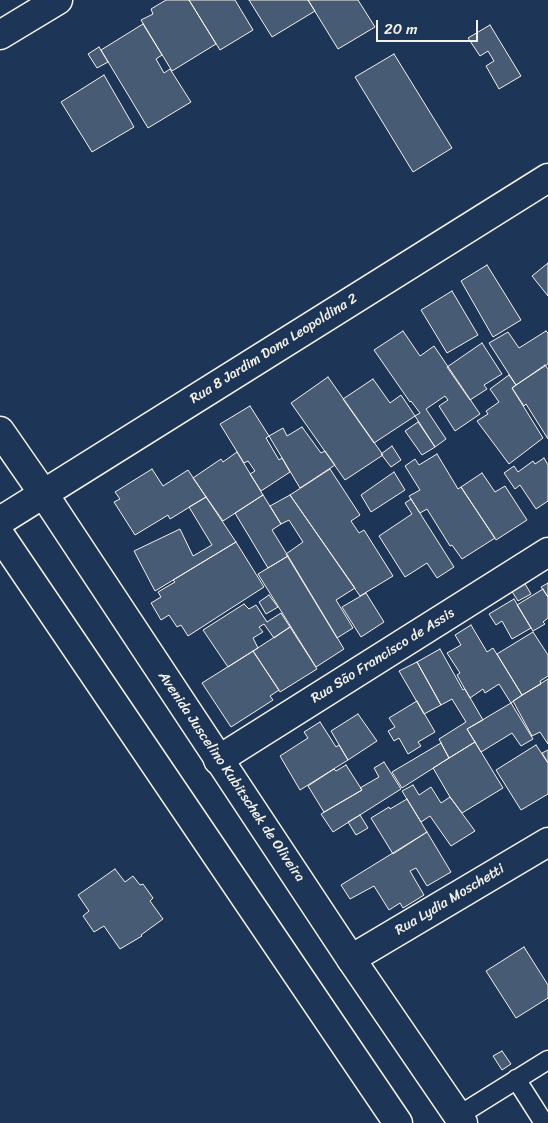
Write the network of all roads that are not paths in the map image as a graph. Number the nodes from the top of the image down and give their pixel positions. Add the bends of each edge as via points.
1 (58, 0) edge
2 (0, 35) edge
3 (548, 178) edge
4 (0, 431) edge
5 (43, 493) junction
6 (0, 521) edge
7 (0, 535) edge
8 (548, 552) edge
9 (218, 760) junction
10 (548, 842) edge
11 (351, 959) junction
12 (548, 1060) edge
13 (516, 1079) junction
14 (461, 1120) edge
15 (398, 1123) edge
16 (544, 1123) edge

1 - 2 main road
3 - 5 main road, Rua 8 Jardim Dona Leopoldina 2
4 - 5 main road, Avenida Juscelino Kubitschek de Oliveira
5 - 6 main road, Rua 8 Jardim Dona Leopoldina 2
5 - 9 main road, Avenida Juscelino Kubitschek de Oliveira
7 - 15 main road
8 - 9 main road, Rua São Francisco de Assis
9 - 11 main road, Avenida Juscelino Kubitschek de Oliveira
10 - 11 main road, Rua Lydia Moschetti
11 - 14 main road, Avenida Juscelino Kubitschek de Oliveira
12 - 13 lane
13 - 14 lane
13 - 16 lane

